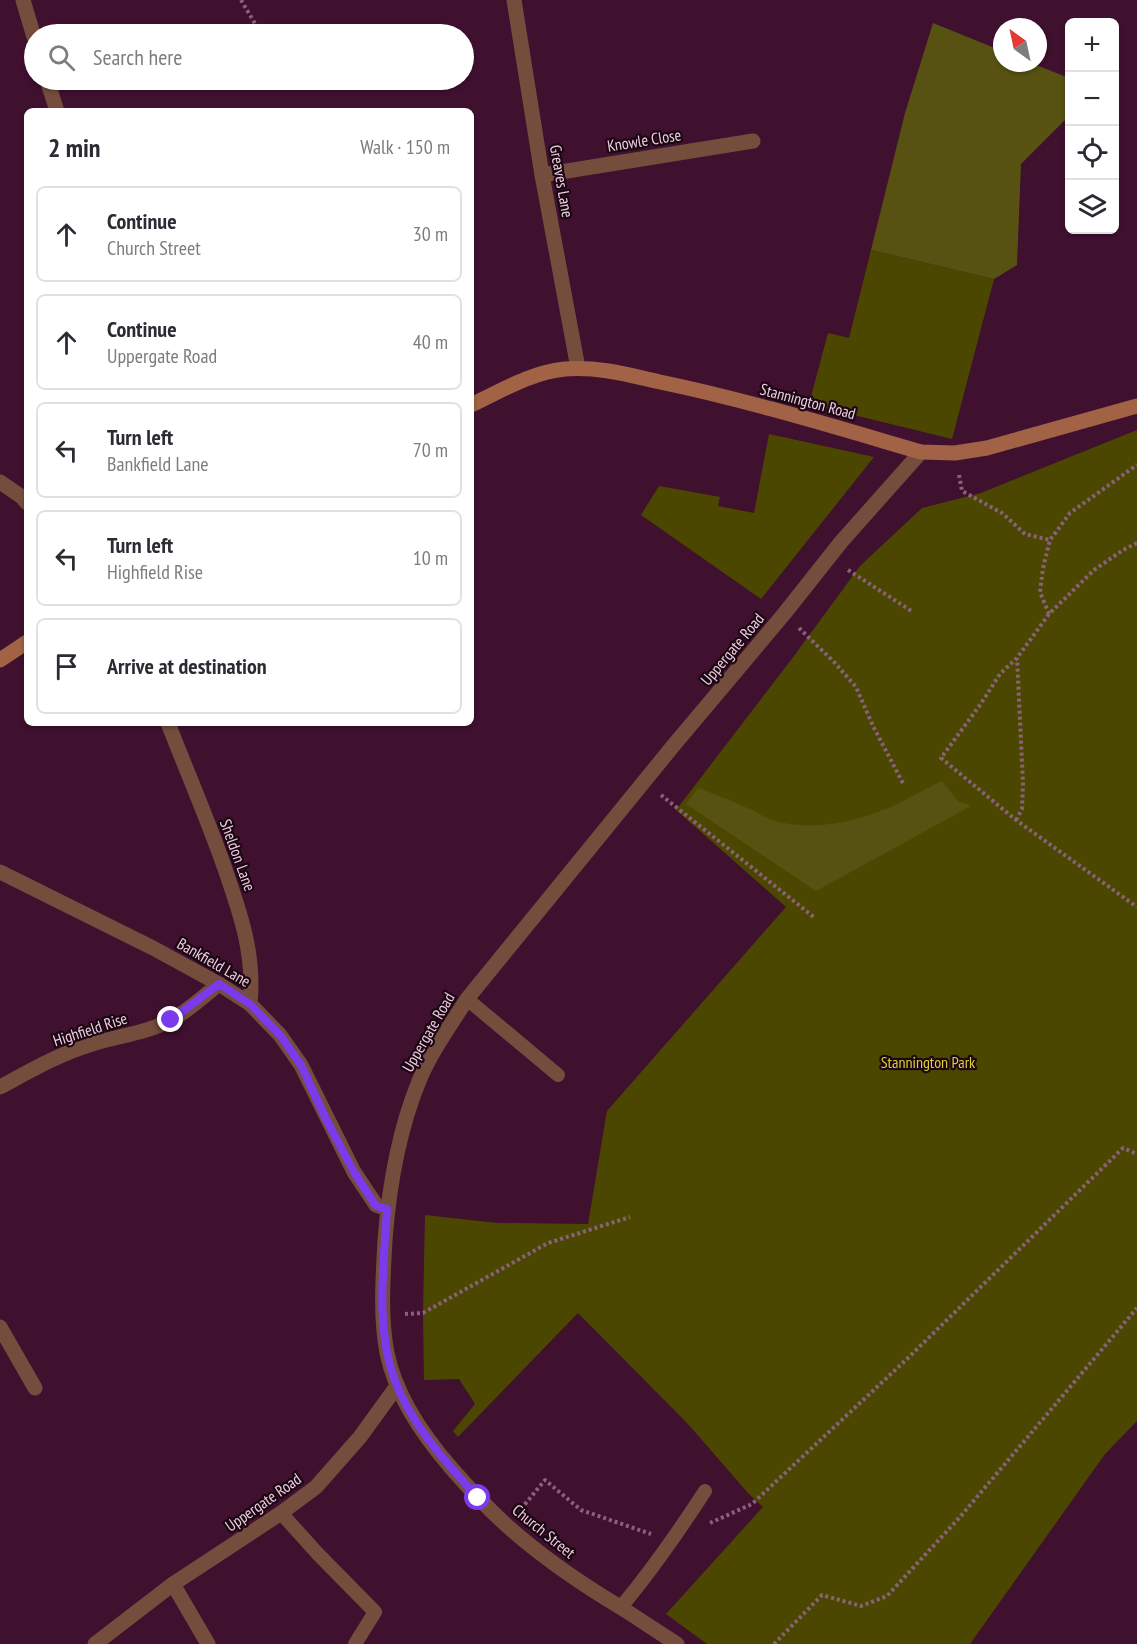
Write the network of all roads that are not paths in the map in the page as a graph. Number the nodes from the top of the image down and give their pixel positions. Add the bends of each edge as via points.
1 (23, 0) edge
2 (514, 0) edge
3 (30, 24) edge
4 (50, 90) edge
5 (56, 108) edge
6 (753, 141) dead end
7 (542, 175) junction
8 (578, 368) junction
9 (474, 404) edge
10 (1137, 406) edge
11 (921, 452) junction
12 (0, 482) edge
13 (24, 496) edge
14 (24, 644) edge
15 (0, 660) edge
16 (169, 726) edge
17 (0, 872) edge
18 (219, 984) junction
19 (467, 999) junction
20 (250, 1004) junction
21 (558, 1076) dead end
22 (0, 1087) edge
23 (387, 1209) junction
24 (0, 1327) edge
25 (397, 1386) junction
26 (35, 1388) dead end
27 (705, 1491) dead end
28 (281, 1512) junction
29 (173, 1584) junction
30 (621, 1607) junction
31 (95, 1644) edge
32 (208, 1644) edge
33 (355, 1644) edge
34 (677, 1644) edge

1 - 3 street
2 - 7 street, Greaves Lane
4 - 5 street
6 - 7 street, Knowle Close
7 - 8 street, Greaves Lane
8 - 9 main road, Stannington Road via 534,377
8 - 11 main road, Stannington Road via 691,388
10 - 11 main road, Stannington Road via 987,448 955,453
11 - 19 street, Uppergate Road via 841,542
12 - 13 street
14 - 15 main road
16 - 20 street, Sheldon Lane via 240,913 251,961
17 - 18 street, Bankfield Lane
18 - 20 street, Bankfield Lane
18 - 22 street, Highfield Rise via 171,1020 66,1053
19 - 21 lane
19 - 23 street, Uppergate Road via 420,1080 407,1117
20 - 23 street, Bankfield Lane via 280,1035 301,1065 354,1172 376,1206
23 - 25 street, Uppergate Road via 383,1316 387,1352
24 - 26 street
25 - 28 street, Uppergate Road via 360,1437 316,1487
25 - 30 street, Church Street via 436,1451 478,1498 557,1566
27 - 30 lane
28 - 29 street, Uppergate Road
28 - 33 lane via 375,1612
29 - 31 street, Uppergate Road
29 - 32 street
30 - 34 street, Church Street

